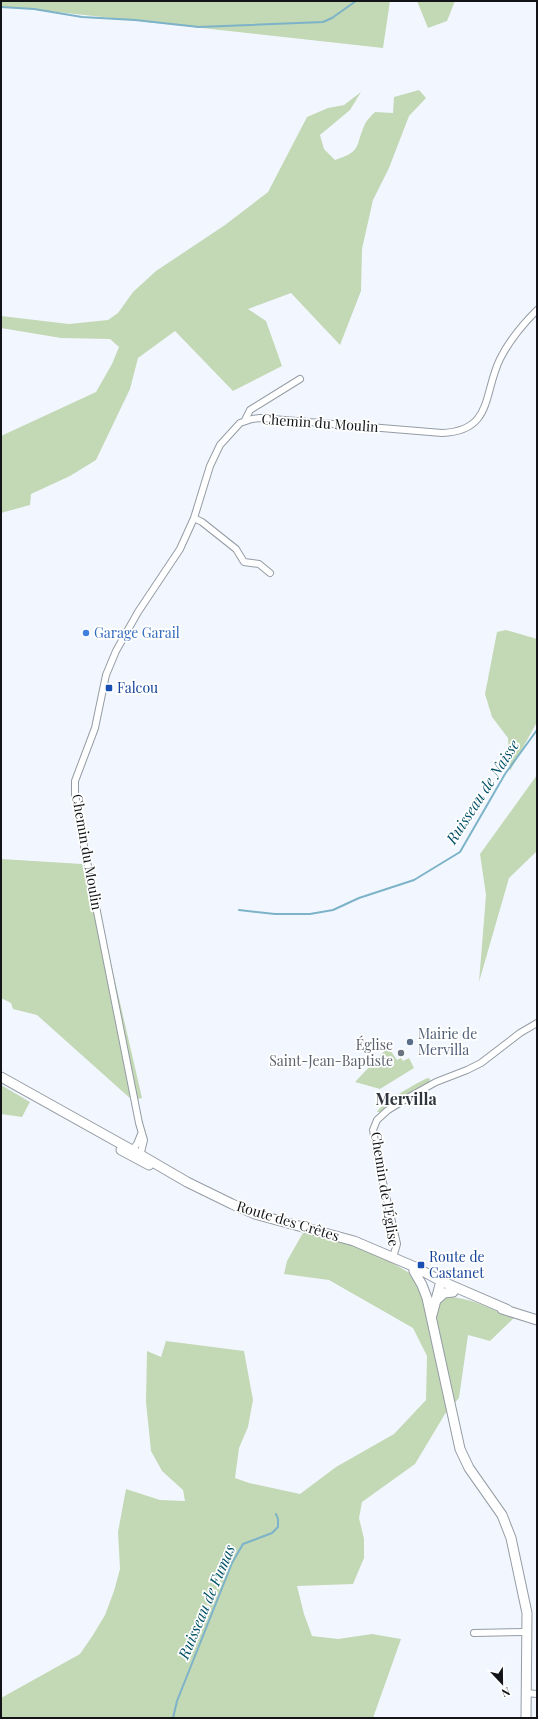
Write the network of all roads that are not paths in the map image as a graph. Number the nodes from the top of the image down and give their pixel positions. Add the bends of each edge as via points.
1 (537, 310) edge
2 (300, 379) dead end
3 (245, 420) junction
4 (194, 518) junction
5 (270, 573) dead end
6 (537, 1023) edge
7 (1, 1078) edge
8 (135, 1154) junction
9 (393, 1258) junction
10 (414, 1271) junction
11 (439, 1284) junction
12 (453, 1292) junction
13 (426, 1298) junction
14 (436, 1300) junction
15 (508, 1310) junction
16 (432, 1320) junction
17 (537, 1320) edge
18 (527, 1632) junction
19 (474, 1633) dead end
20 (526, 1693) junction
21 (537, 1694) edge
22 (526, 1718) edge

1 - 3 street, Chemin du Moulin via 519,330 500,360 480,417 466,428 442,433 260,418
2 - 3 street via 250,410
3 - 4 street, Chemin du Moulin via 220,444 210,466
4 - 5 street via 236,549 244,562 259,564
4 - 8 street, Chemin du Moulin via 180,548 116,651 106,675 95,728 75,781 79,821 144,1140 143,1148
6 - 9 street, Chemin de l'Église via 468,1070 436,1082 388,1110 377,1120 373,1130 397,1244
7 - 8 street, Route des Crêtes
8 - 9 street, Route des Crêtes via 255,1214 354,1241
9 - 10 street, Route des Crêtes
9 - 11 street, Route des Crêtes
10 - 11 street, Route des Crêtes
10 - 13 street
11 - 12 street, Route des Crêtes
11 - 13 street
11 - 14 street
11 - 15 street, Route des Crêtes
12 - 14 street via 444,1293
12 - 15 street, Route des Crêtes
13 - 16 street
14 - 16 street
15 - 17 street, Route des Crêtes
16 - 18 street via 460,1449 469,1468 502,1515 511,1538 525,1598
18 - 19 street
18 - 20 street
20 - 21 street
20 - 22 street

